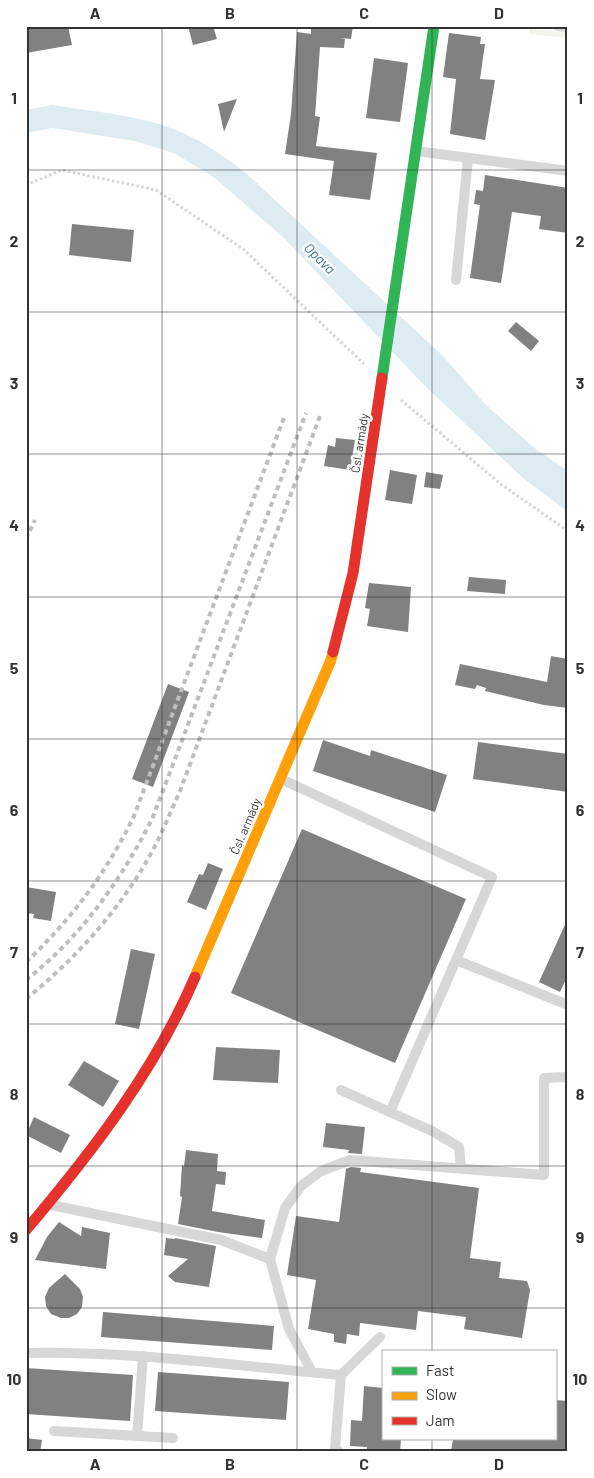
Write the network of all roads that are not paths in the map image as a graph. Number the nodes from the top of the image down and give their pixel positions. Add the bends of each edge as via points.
1 (434, 26) edge
2 (558, 26) edge
3 (568, 28) edge
4 (415, 150) junction
5 (468, 158) junction
6 (568, 171) edge
7 (456, 280) dead end
8 (280, 779) junction
9 (456, 960) junction
10 (568, 1005) edge
11 (568, 1077) edge
12 (342, 1090) dead end
13 (390, 1112) junction
14 (461, 1168) junction
15 (47, 1204) junction
16 (26, 1230) edge
17 (270, 1259) junction
18 (380, 1337) dead end
19 (26, 1354) edge
20 (143, 1356) junction
21 (312, 1372) junction
22 (341, 1374) junction
23 (54, 1431) dead end
24 (137, 1436) junction
25 (174, 1438) dead end
26 (339, 1452) edge

1 - 4 main road
2 - 3 lane
4 - 5 lane
4 - 8 main road, Čsl. armády via 353,573 331,660
5 - 6 lane
5 - 7 lane
8 - 9 lane via 492,876
8 - 15 main road, Čsl. armády via 168,1033 105,1133
9 - 10 lane
9 - 13 lane
11 - 14 lane via 544,1078 544,1175
12 - 13 lane
13 - 14 lane via 459,1147
14 - 17 lane via 350,1160 321,1171 301,1186 285,1208
15 - 16 main road, Čsl. armády
15 - 17 lane via 221,1240
17 - 21 lane via 289,1329
18 - 22 lane
19 - 20 lane via 76,1352
20 - 21 lane
20 - 24 lane
21 - 22 lane
22 - 26 lane via 335,1448
23 - 24 lane
24 - 25 lane

